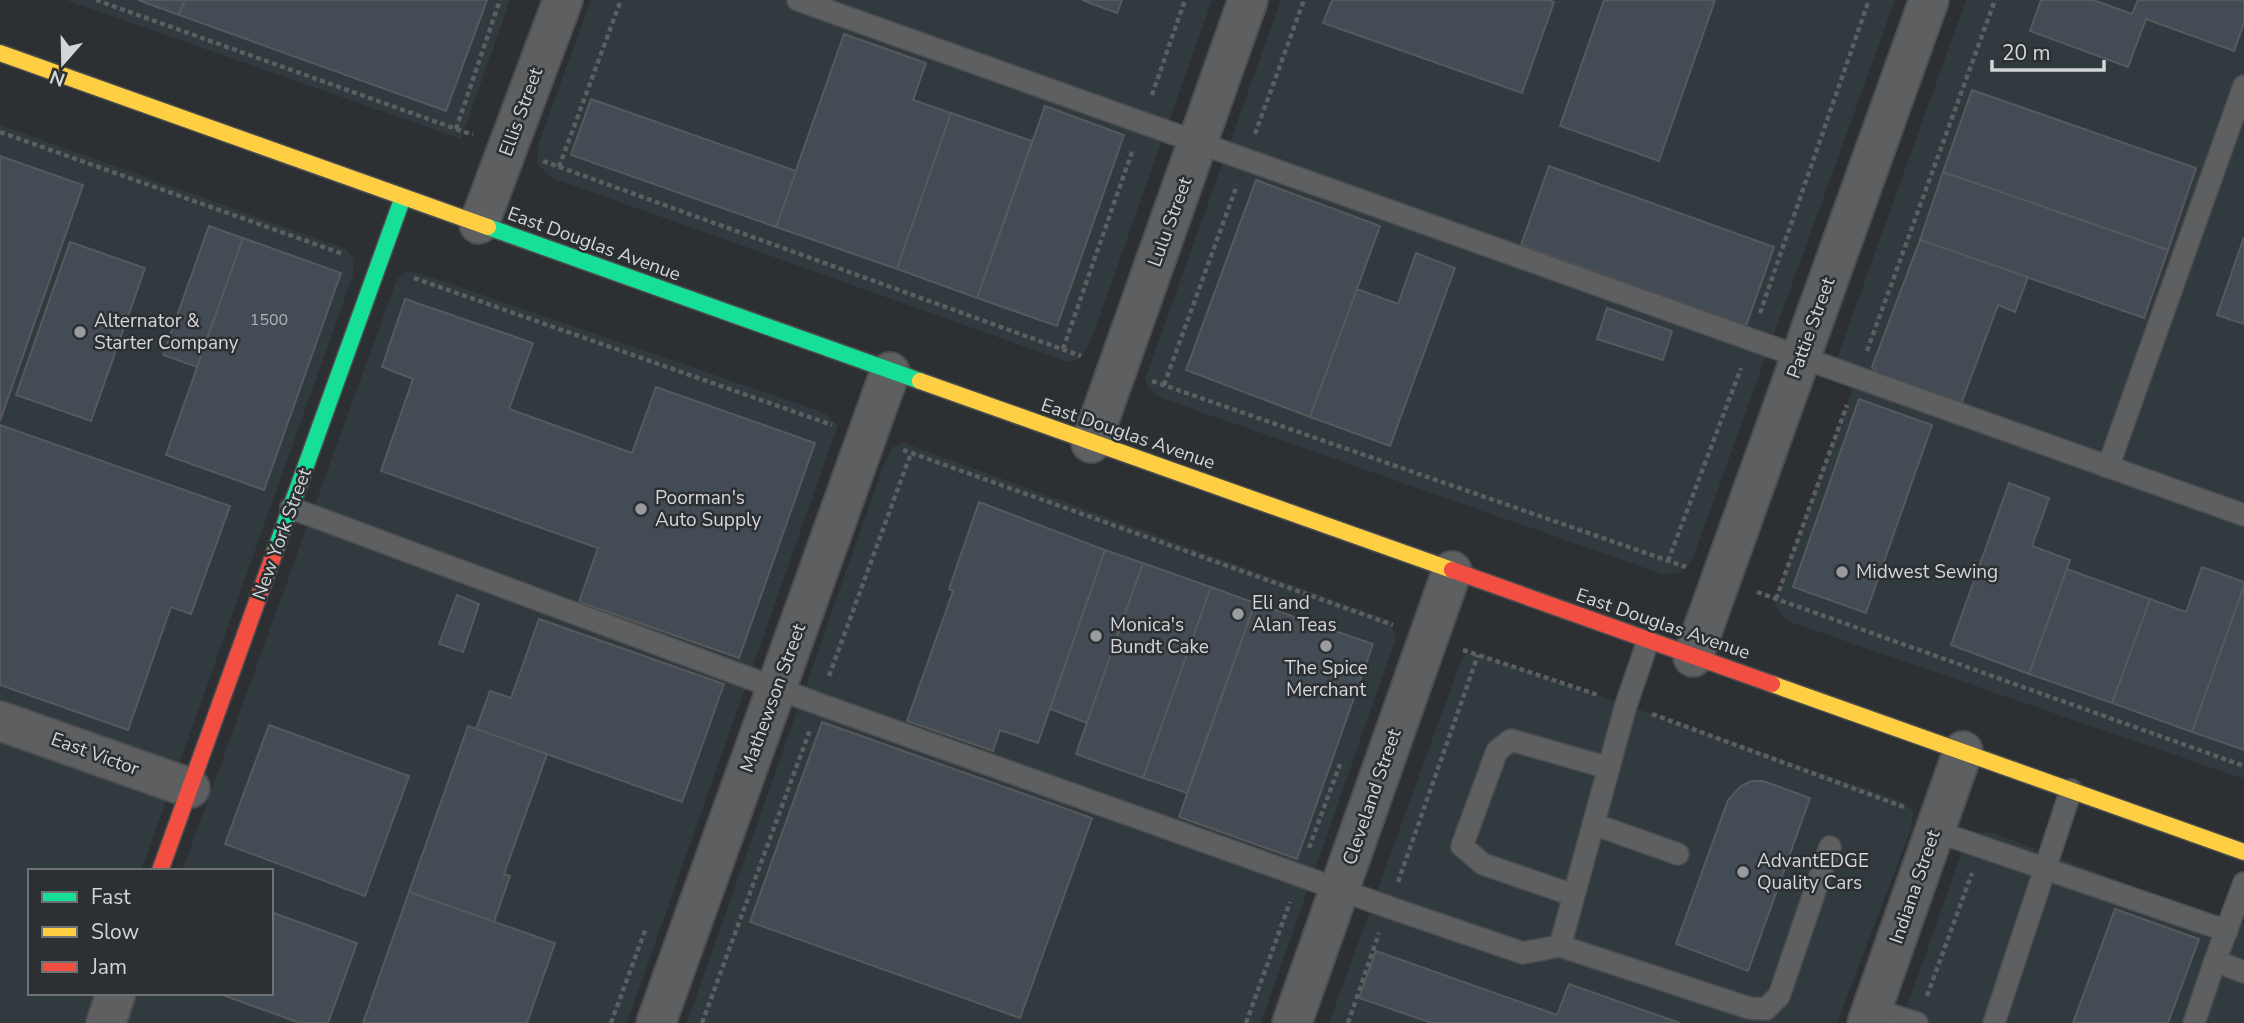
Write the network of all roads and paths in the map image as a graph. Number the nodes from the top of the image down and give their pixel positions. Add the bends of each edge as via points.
1 (96, 0) edge
2 (500, 0) edge
3 (563, 0) edge
4 (621, 0) edge
5 (798, 0) edge
6 (1185, 0) edge
7 (1248, 0) edge
8 (1304, 0) edge
9 (1869, 0) edge
10 (1929, 0) edge
11 (1995, 0) edge
12 (0, 53) edge
13 (2244, 86) edge
14 (1143, 121) junction
15 (456, 129) junction
16 (0, 132) edge
17 (1199, 141) junction
18 (508, 148) junction
19 (1247, 158) junction
20 (559, 167) junction
21 (403, 197) junction
22 (479, 225) junction
23 (378, 266) junction
24 (1751, 340) junction
25 (1063, 349) junction
26 (1800, 358) junction
27 (1117, 369) junction
28 (890, 372) junction
29 (1857, 378) junction
30 (1164, 385) junction
31 (866, 437) junction
32 (1091, 443) junction
33 (911, 453) junction
34 (2108, 467) junction
35 (291, 508) junction
36 (2244, 515) edge
37 (1668, 561) junction
38 (1452, 571) junction
39 (1721, 579) junction
40 (1776, 599) junction
41 (1390, 624) junction
42 (1386, 636) dead end
43 (1429, 638) junction
44 (1648, 641) junction
45 (1478, 655) junction
46 (1693, 656) junction
47 (776, 688) junction
48 (819, 704) junction
49 (1626, 705) junction
50 (0, 721) edge
51 (1963, 751) junction
52 (1340, 762) dead end
53 (2244, 766) edge
54 (1609, 768) junction
55 (190, 788) junction
56 (2071, 790) junction
57 (1593, 824) junction
58 (1937, 825) junction
59 (1830, 847) dead end
60 (1982, 847) junction
61 (2244, 852) edge
62 (1678, 854) dead end
63 (161, 869) edge
64 (2045, 869) junction
65 (1299, 876) junction
66 (2244, 883) edge
67 (1340, 890) junction
68 (1573, 894) junction
69 (1389, 907) junction
70 (2227, 931) junction
71 (1560, 946) junction
72 (2215, 961) junction
73 (2244, 972) edge
74 (115, 995) edge
75 (1927, 998) dead end
76 (1869, 1016) edge
77 (106, 1023) edge
78 (656, 1023) edge
79 (702, 1023) edge
80 (1246, 1023) edge
81 (1293, 1023) edge
82 (1348, 1023) edge
83 (1917, 1023) edge
84 (1994, 1023) edge
85 (2194, 1023) edge

1 - 15 path
2 - 15 path
3 - 18 street, Ellis Street
4 - 20 path
5 - 14 lane
6 - 14 path
7 - 17 street, Lulu Street
8 - 19 path
9 - 24 path
10 - 26 street, Pattie Street
11 - 29 path
12 - 21 main road, East Douglas Avenue
13 - 34 lane
14 - 17 lane
14 - 25 path
15 - 18 path
16 - 23 path
17 - 19 lane
17 - 27 street, Lulu Street
18 - 20 path
18 - 22 street, Ellis Street
19 - 24 lane
19 - 30 path
20 - 25 path
21 - 22 main road, East Douglas Avenue
21 - 23 main road, New York Street
22 - 28 main road, East Douglas Avenue
23 - 31 path
23 - 35 main road, New York Street
24 - 26 lane
24 - 37 path
25 - 27 path
26 - 29 lane
26 - 39 street, Pattie Street
27 - 30 path
27 - 32 street, Lulu Street
28 - 31 street, Mathewson Street
28 - 32 main road, East Douglas Avenue
29 - 34 lane
29 - 40 path
30 - 37 path
31 - 33 path
31 - 47 street, Mathewson Street
32 - 38 main road, East Douglas Avenue
33 - 41 path
33 - 48 path
34 - 36 lane
35 - 47 lane
35 - 55 main road, New York Street
37 - 39 path
38 - 43 street, Cleveland Street
38 - 44 main road, East Douglas Avenue
39 - 40 path
39 - 46 street, Pattie Street
40 - 53 path
41 - 42 path
41 - 43 path
43 - 45 path
43 - 67 street, Cleveland Street
44 - 46 main road, East Douglas Avenue
44 - 49 lane
45 - 49 path
45 - 69 path
46 - 51 main road, East Douglas Avenue
47 - 48 lane
47 - 78 street, Mathewson Street
48 - 65 lane
48 - 79 path
49 - 54 lane
49 - 58 path
50 - 55 street, East Victor
51 - 56 main road, East Douglas Avenue
51 - 58 street, Indiana Street
52 - 65 path
54 - 57 lane
54 - 68 lane via 1511,740 1497,751 1462,846 1483,864
55 - 63 main road, New York Street
56 - 61 main road, East Douglas Avenue
56 - 64 lane
57 - 62 lane
57 - 68 lane
58 - 60 lane
58 - 76 street, Indiana Street
59 - 71 lane via 1779,996 1766,1009 1749,1008
60 - 64 lane
60 - 75 path
64 - 70 lane
64 - 84 lane
65 - 67 lane
65 - 80 path
66 - 70 lane
67 - 69 lane
67 - 81 street, Cleveland Street
68 - 71 lane
69 - 71 lane via 1523,953
69 - 82 path
70 - 72 lane
72 - 73 lane
72 - 85 lane
74 - 77 street
76 - 83 lane

